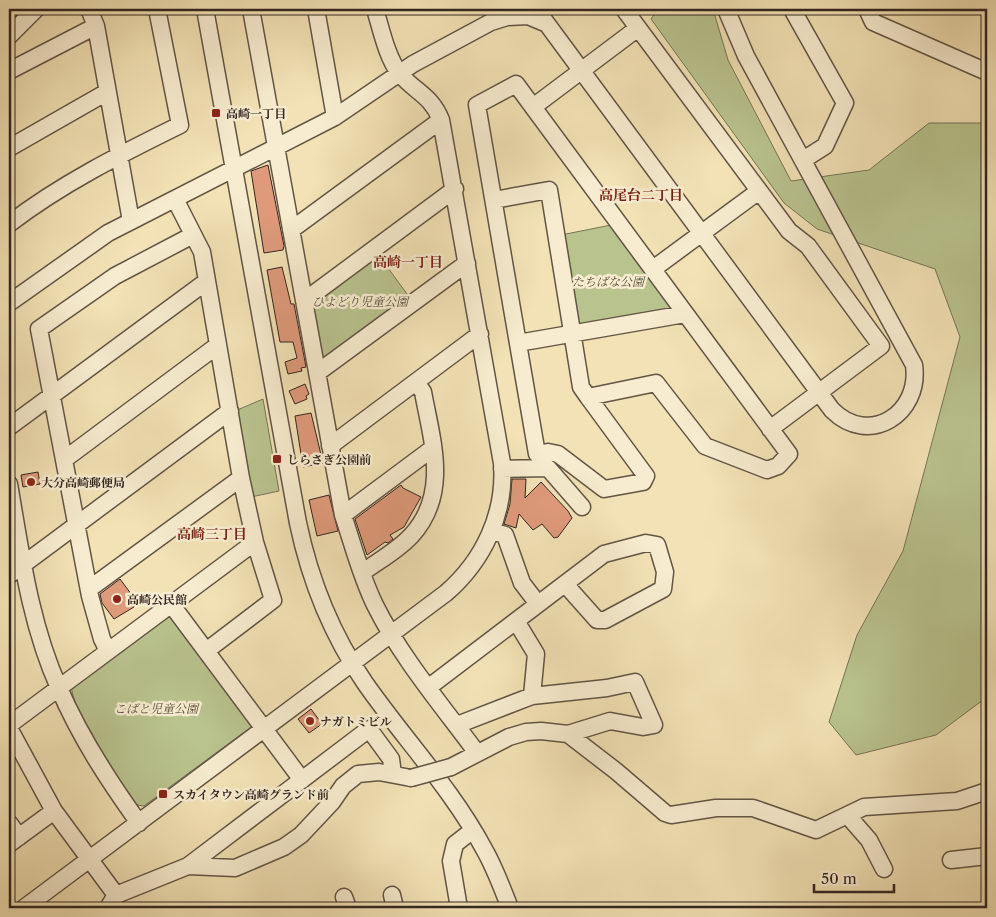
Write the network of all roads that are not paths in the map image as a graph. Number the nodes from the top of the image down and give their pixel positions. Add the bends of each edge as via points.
1 (36, 9) edge
2 (89, 9) edge
3 (157, 9) edge
4 (204, 9) edge
5 (251, 9) edge
6 (316, 9) edge
7 (536, 9) edge
8 (624, 9) edge
9 (726, 9) edge
10 (792, 9) edge
11 (867, 9) edge
12 (377, 10) edge
13 (547, 24) junction
14 (96, 26) junction
15 (638, 28) junction
16 (9, 36) edge
17 (9, 71) edge
18 (581, 71) junction
19 (987, 72) edge
20 (400, 74) junction
21 (107, 92) junction
22 (533, 107) junction
23 (335, 116) junction
24 (441, 120) junction
25 (9, 148) edge
26 (276, 148) junction
27 (118, 156) junction
28 (803, 160) junction
29 (234, 170) junction
30 (455, 189) junction
31 (759, 191) junction
32 (175, 199) junction
33 (494, 200) junction
34 (131, 221) junction
35 (9, 224) edge
36 (291, 230) junction
37 (701, 233) junction
38 (193, 235) junction
39 (467, 263) junction
40 (653, 269) junction
41 (207, 281) junction
42 (304, 301) junction
43 (9, 303) edge
44 (685, 314) junction
45 (480, 334) junction
46 (572, 334) junction
47 (518, 343) junction
48 (218, 345) junction
49 (317, 372) junction
50 (416, 382) junction
51 (819, 393) junction
52 (53, 395) junction
53 (588, 397) junction
54 (230, 411) junction
55 (9, 427) edge
56 (770, 429) junction
57 (330, 446) junction
58 (433, 448) junction
59 (65, 459) junction
60 (502, 470) junction
61 (241, 478) junction
62 (9, 484) edge
63 (582, 507) dead end
64 (343, 515) junction
65 (76, 525) junction
66 (492, 531) junction
67 (254, 542) junction
68 (23, 564) junction
69 (362, 573) junction
70 (9, 575) edge
71 (565, 584) junction
72 (89, 590) junction
73 (171, 604) junction
74 (538, 604) junction
75 (516, 621) junction
76 (391, 635) junction
77 (108, 651) junction
78 (206, 651) junction
79 (353, 663) junction
80 (429, 687) junction
81 (58, 688) junction
82 (532, 696) junction
83 (457, 726) junction
84 (9, 727) edge
85 (264, 729) junction
86 (568, 734) junction
87 (477, 753) junction
88 (393, 774) junction
89 (302, 780) junction
90 (987, 791) edge
91 (54, 811) junction
92 (848, 816) junction
93 (9, 823) edge
94 (138, 823) junction
95 (473, 830) junction
96 (14, 841) edge
97 (987, 856) edge
98 (90, 860) junction
99 (951, 860) dead end
100 (188, 866) junction
101 (884, 869) dead end
102 (112, 902) edge
103 (24, 908) edge
104 (459, 908) edge
105 (510, 908) edge

1 - 16 street
2 - 14 street
3 - 27 street via 180,125
4 - 29 street
5 - 26 street
6 - 23 street
7 - 13 street
8 - 15 street
9 - 28 street via 746,56
10 - 28 street via 845,103 825,146
11 - 19 street via 872,22
12 - 20 street
13 - 18 street
13 - 20 street via 528,16 506,17 491,22
14 - 17 street
14 - 21 street
15 - 18 street
15 - 31 street
18 - 22 street
18 - 37 street
20 - 23 street
20 - 24 street via 428,97
21 - 25 street
21 - 27 street
22 - 33 street via 516,84 478,105
22 - 40 street
23 - 26 street
24 - 30 street
24 - 36 street
26 - 29 street
26 - 36 street
27 - 34 street
27 - 35 street via 40,200
28 - 51 street via 910,355 915,371 911,398 899,414 883,423 865,425 846,421
29 - 32 street
29 - 79 street via 303,547 318,592
30 - 39 street
30 - 42 street
31 - 37 street
31 - 51 street via 789,231 808,246 881,346
32 - 34 street
32 - 38 street
33 - 46 street via 549,190
33 - 47 street
34 - 43 street via 72,256
36 - 42 street
37 - 40 street
37 - 51 street
38 - 41 street via 202,252
38 - 52 street via 115,276 40,329
39 - 45 street
39 - 49 street
40 - 44 street
41 - 48 street
41 - 52 street
42 - 49 street
44 - 46 street
44 - 56 street
45 - 50 street
45 - 60 street
46 - 47 street
46 - 53 street via 581,388
47 - 53 street via 537,454 558,454 604,489 643,482 646,476
48 - 54 street
48 - 59 street
49 - 57 street
50 - 57 street
50 - 58 street via 423,392
51 - 56 street
52 - 55 street
52 - 59 street
53 - 56 street via 656,383 705,446 768,470 778,466 789,454
54 - 61 street
54 - 65 street
57 - 64 street
58 - 64 street
58 - 69 street via 434,493 422,522 400,546
59 - 65 street
60 - 63 street via 548,468
60 - 66 street via 501,496
61 - 67 street
61 - 72 street
62 - 68 street
64 - 69 street
65 - 68 street
65 - 72 street
66 - 74 street via 505,535 522,583
66 - 76 street via 474,564 459,582
67 - 73 street
67 - 78 street via 273,600
68 - 70 street
68 - 81 street via 37,624
69 - 76 street
71 - 71 street via 604,554 646,543 657,545 665,572 662,589 604,620 597,620
71 - 74 street
72 - 77 street
73 - 77 street
73 - 78 street
74 - 75 street
75 - 80 street
75 - 82 street via 536,654
76 - 79 street
76 - 80 street
77 - 81 street
78 - 85 street
79 - 85 street
79 - 95 street
80 - 83 street
81 - 84 street
81 - 94 street via 95,760
82 - 83 street
82 - 86 street via 635,682 654,725 643,727 610,721
83 - 87 street
84 - 91 street
85 - 89 street
85 - 94 street
86 - 87 street via 541,731 519,734
86 - 92 street via 671,815 716,808 753,808 816,830
87 - 88 street, bridge via 451,767 411,778
88 - 89 street via 391,759 369,729
88 - 100 street via 369,772 350,779 294,842 250,864 227,869
89 - 100 street
90 - 92 street via 957,801 864,807
91 - 96 street
91 - 98 street
92 - 101 street via 869,840
93 - 96 street
94 - 98 street
95 - 104 street via 455,844 451,861
95 - 105 street
97 - 99 street
98 - 102 street
98 - 103 street
100 - 102 street

